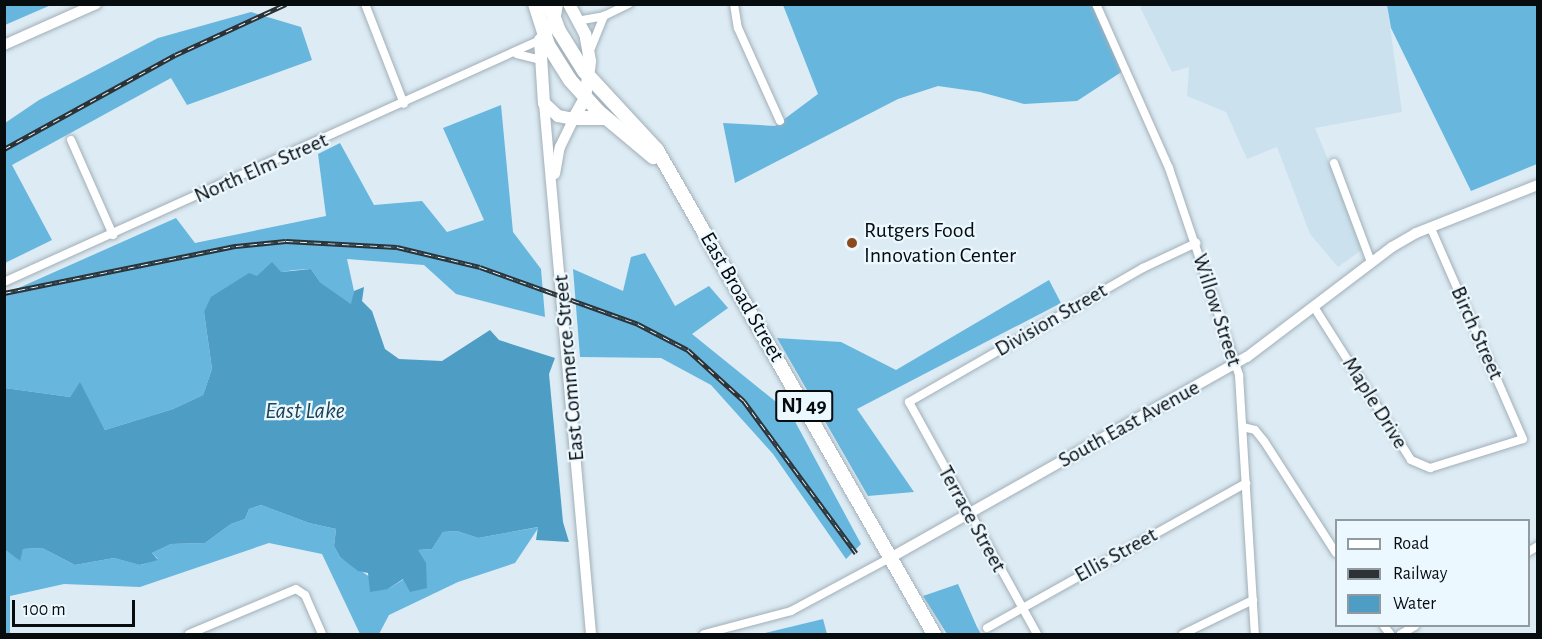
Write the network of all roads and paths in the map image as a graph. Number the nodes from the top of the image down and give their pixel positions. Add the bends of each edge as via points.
1 (96, 4) edge
2 (365, 4) edge
3 (535, 4) edge
4 (549, 4) edge
5 (557, 4) edge
6 (569, 4) edge
7 (629, 4) edge
8 (734, 4) edge
9 (1096, 4) edge
10 (604, 16) junction
11 (554, 21) junction
12 (577, 21) junction
13 (542, 37) junction
14 (4, 45) edge
15 (517, 54) junction
16 (541, 60) junction
17 (590, 61) junction
18 (589, 76) junction
19 (585, 98) junction
20 (544, 103) junction
21 (404, 104) junction
22 (574, 118) junction
23 (617, 120) junction
24 (780, 121) dead end
25 (71, 140) dead end
26 (1334, 164) dead end
27 (554, 184) junction
28 (1538, 185) edge
29 (1431, 228) junction
30 (113, 235) junction
31 (1196, 243) junction
32 (1371, 262) junction
33 (4, 282) edge
34 (1314, 308) junction
35 (1235, 364) junction
36 (909, 402) joint
37 (1243, 427) junction
38 (1523, 439) joint
39 (1246, 483) junction
40 (968, 514) junction
41 (1335, 551) edge
42 (890, 558) junction
43 (1252, 600) junction
44 (1022, 608) junction
45 (987, 628) dead end
46 (719, 633) edge
47 (189, 634) edge
48 (322, 634) edge
49 (591, 634) edge
50 (704, 634) edge
51 (934, 634) edge
52 (1037, 634) edge
53 (1183, 634) edge
54 (1255, 634) edge

1 - 14 street
2 - 21 street
3 - 13 highway, NJ 49
4 - 11 highway, NJ 49
5 - 11 main road
6 - 12 main road
7 - 10 street
8 - 24 street via 738,28
9 - 31 street, Willow Street via 1169,168
10 - 12 street
10 - 17 street via 592,37
11 - 12 main road
11 - 13 main road
11 - 18 highway, East Broad Street / NJ 49
12 - 17 main road via 587,39
13 - 15 street, North Elm Street
13 - 16 main road
13 - 19 highway, East Broad Street / NJ 49
15 - 16 street
15 - 21 street, North Elm Street
16 - 20 main road
17 - 18 main road
18 - 19 main road
18 - 23 highway, East Broad Street / NJ 49
19 - 22 main road
19 - 23 highway, East Broad Street / NJ 49
20 - 22 main road via 558,116
20 - 27 street, East Commerce Street
21 - 30 street, North Elm Street
22 - 23 highway via 593,115
22 - 27 street via 560,147
23 - 42 highway, East Broad Street / NJ 49 via 657,150
25 - 30 street
26 - 32 street
27 - 49 street, East Commerce Street
28 - 29 street, South East Avenue
29 - 32 street, South East Avenue
29 - 38 street, Birch Street
30 - 33 street, North Elm Street
31 - 35 street, Willow Street
31 - 36 street, Division Street via 1143,268
32 - 34 street, South East Avenue
34 - 35 street, South East Avenue
34 - 38 street, Maple Drive via 1411,460 1430,468
35 - 37 street, Willow Street
35 - 40 street, South East Avenue
36 - 40 street, Terrace Street
37 - 39 street, Willow Street
37 - 41 street via 1255,430 1264,441
39 - 43 street, Willow Street
39 - 44 street, Ellis Street
40 - 42 street, South East Avenue
40 - 44 street, Terrace Street
42 - 46 street, South East Avenue via 790,611
42 - 51 highway, East Broad Street / NJ 49
43 - 53 street
43 - 54 street, Willow Street
44 - 45 street, Ellis Street
44 - 52 street, Terrace Street
46 - 50 street, South East Avenue
47 - 48 street via 289,591 301,590

